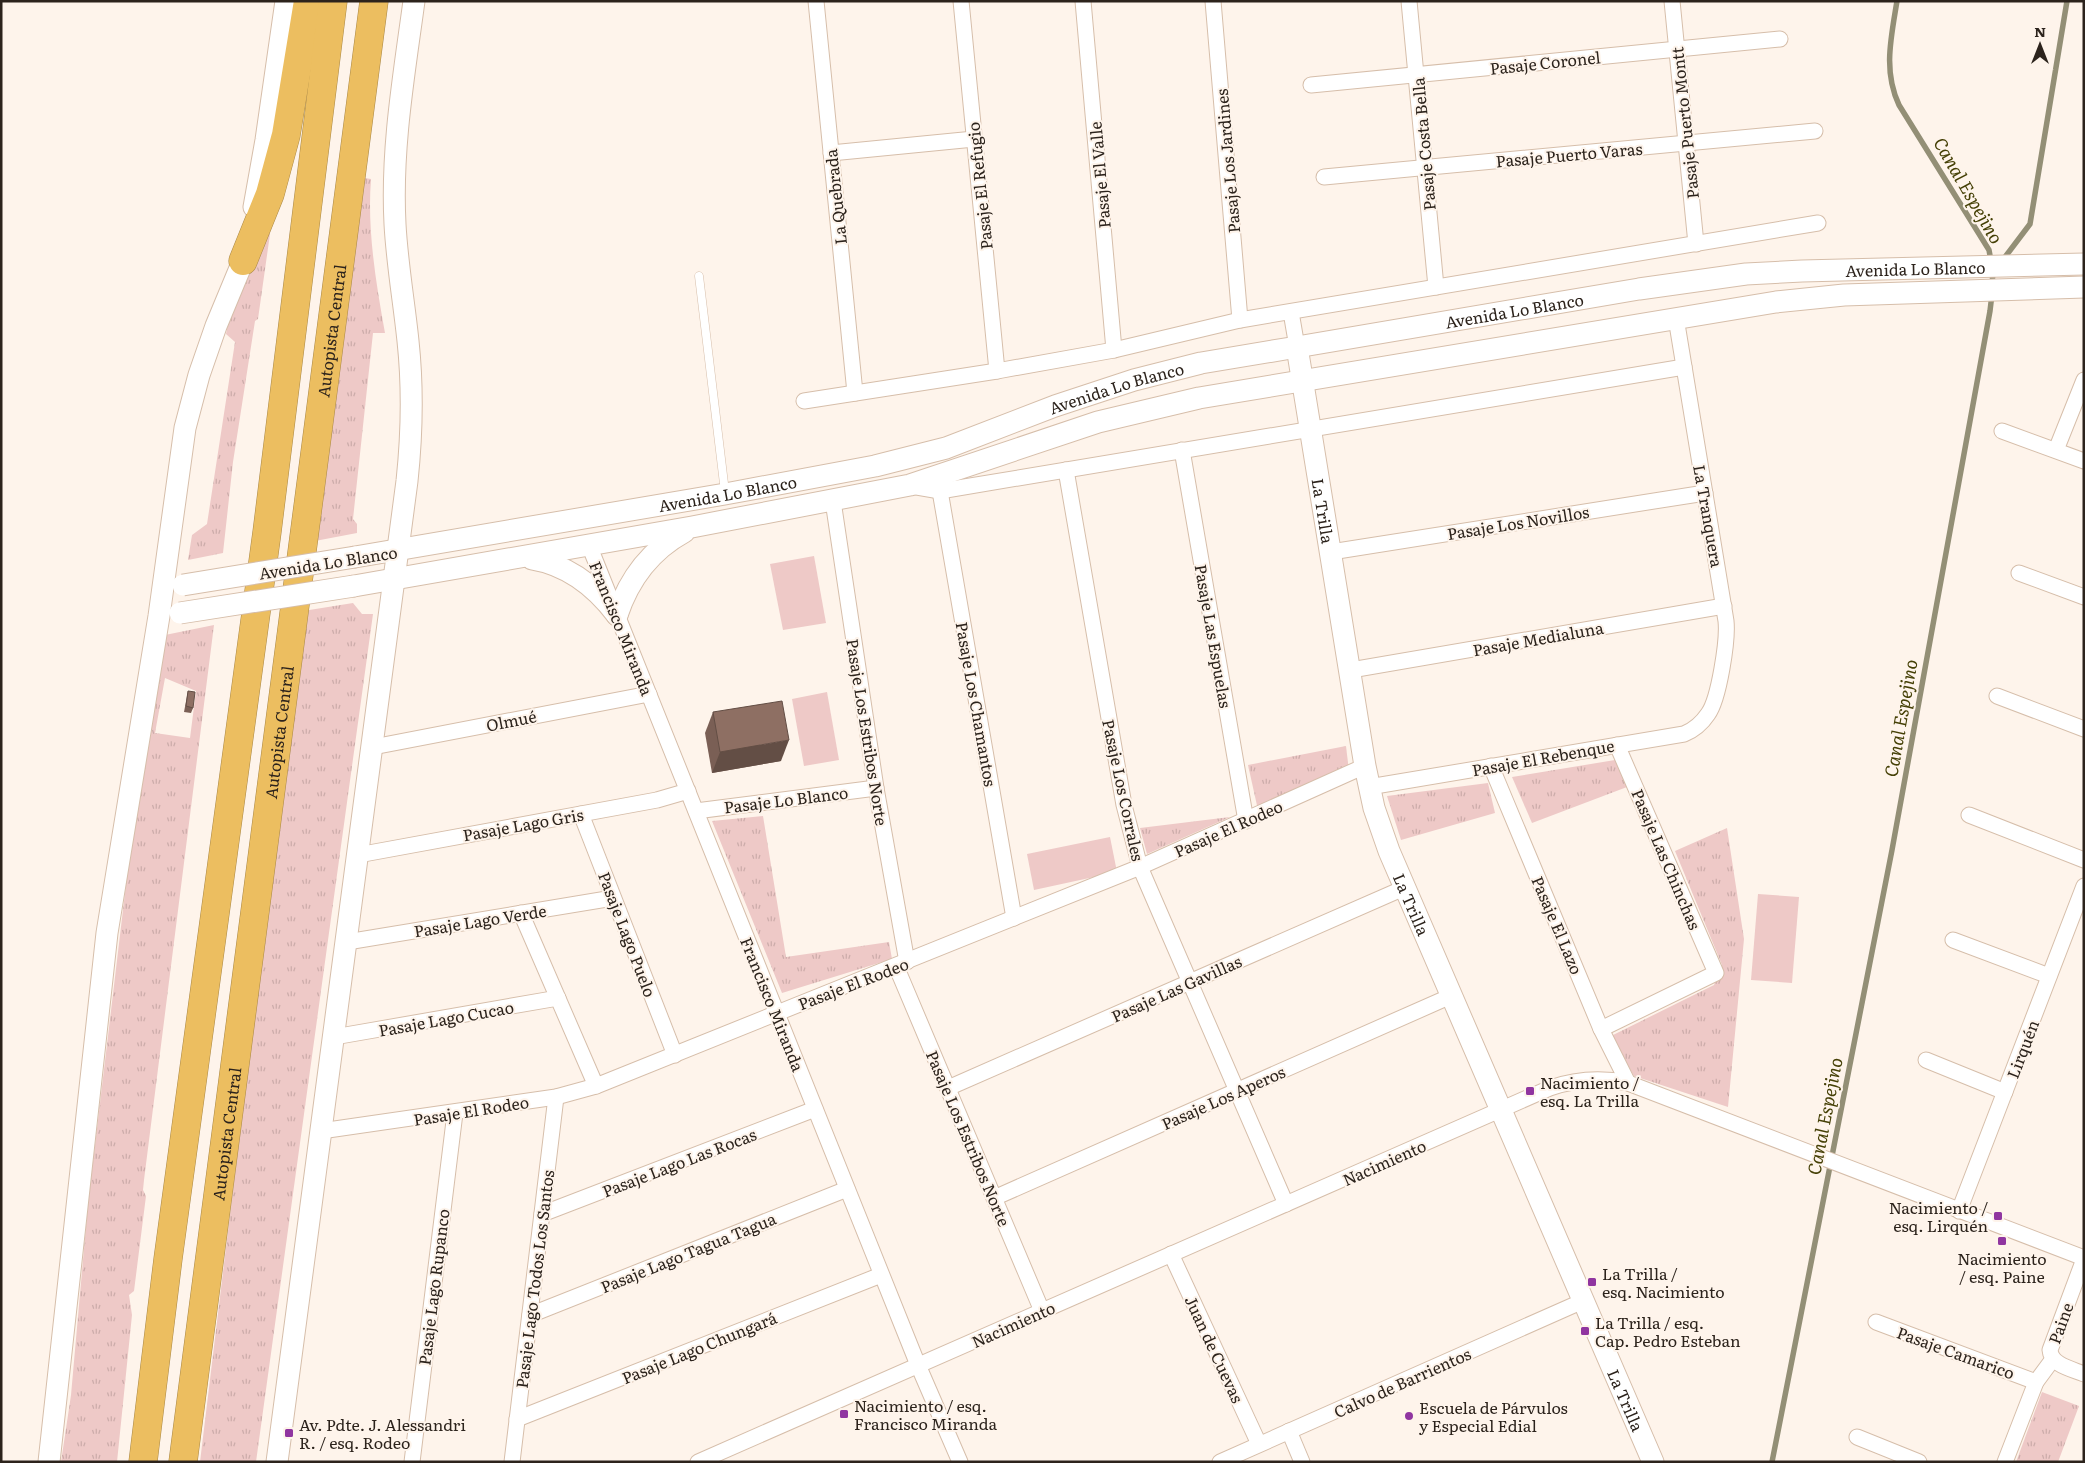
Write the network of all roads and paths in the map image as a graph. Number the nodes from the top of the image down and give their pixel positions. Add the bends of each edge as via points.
1 (286, 1) edge
2 (308, 1) edge
3 (333, 1) edge
4 (374, 1) edge
5 (414, 1) edge
6 (816, 1) edge
7 (961, 1) edge
8 (1083, 1) edge
9 (1213, 1) edge
10 (1409, 1) edge
11 (1672, 1) edge
12 (1780, 39) dead end
13 (1677, 49) junction
14 (1416, 74) junction
15 (1311, 85) dead end
16 (1814, 131) dead end
17 (974, 139) junction
18 (1686, 143) junction
19 (831, 153) junction
20 (1425, 168) junction
21 (1324, 177) dead end
22 (1818, 223) dead end
23 (1696, 244) junction
24 (243, 261) junction
25 (2084, 264) edge
26 (699, 276) dead end
27 (1436, 287) junction
28 (2084, 288) edge
29 (1291, 312) junction
30 (1676, 318) junction
31 (1240, 320) junction
32 (1296, 347) junction
33 (1114, 350) junction
34 (1684, 367) junction
35 (996, 371) junction
36 (2084, 380) edge
37 (1303, 381) junction
38 (854, 393) junction
39 (804, 401) dead end
40 (1311, 429) junction
41 (2002, 430) dead end
42 (1182, 450) junction
43 (2056, 450) junction
44 (2084, 461) edge
45 (1066, 470) junction
46 (910, 485) junction
47 (940, 491) junction
48 (1705, 493) junction
49 (725, 494) junction
50 (833, 501) junction
51 (563, 522) junction
52 (692, 527) junction
53 (589, 545) junction
54 (400, 550) junction
55 (1331, 552) junction
56 (522, 557) junction
57 (2019, 573) dead end
58 (396, 579) junction
59 (173, 587) junction
60 (2084, 597) edge
61 (1724, 606) junction
62 (617, 614) junction
63 (159, 616) junction
64 (1351, 670) junction
65 (649, 694) junction
66 (1997, 696) dead end
67 (1710, 713) joint
68 (2084, 729) edge
69 (1617, 745) junction
70 (372, 746) junction
71 (1366, 766) junction
72 (1491, 766) junction
73 (1369, 787) junction
74 (876, 788) junction
75 (688, 791) junction
76 (696, 811) junction
77 (581, 814) junction
78 (1969, 815) dead end
79 (1246, 821) junction
80 (358, 855) junction
81 (2084, 860) edge
82 (1140, 867) junction
83 (2084, 886) edge
84 (1404, 888) junction
85 (613, 898) junction
86 (521, 913) junction
87 (2079, 914) edge
88 (1014, 918) junction
89 (1954, 940) dead end
90 (347, 942) junction
91 (902, 964) junction
92 (2049, 976) junction
93 (1189, 982) junction
94 (1451, 996) junction
95 (558, 998) junction
96 (776, 1013) junction
97 (1601, 1029) junction
98 (334, 1037) junction
99 (675, 1055) junction
100 (1926, 1060) dead end
101 (1628, 1083) junction
102 (596, 1086) junction
103 (948, 1088) junction
104 (1237, 1091) junction
105 (2005, 1092) junction
106 (556, 1096) junction
107 (815, 1110) junction
108 (1501, 1110) junction
109 (455, 1113) junction
110 (322, 1131) junction
111 (847, 1189) junction
112 (994, 1198) junction
113 (1286, 1204) junction
114 (1960, 1211) junction
115 (542, 1214) junction
116 (1171, 1254) junction
117 (2084, 1258) edge
118 (882, 1274) junction
119 (1583, 1301) junction
120 (1042, 1311) junction
121 (530, 1314) junction
122 (1876, 1322) dead end
123 (2053, 1359) junction
124 (918, 1365) junction
125 (2084, 1374) edge
126 (2036, 1382) junction
127 (517, 1419) junction
128 (1290, 1431) junction
129 (1857, 1437) dead end
130 (1259, 1444) junction
131 (49, 1462) edge
132 (143, 1462) edge
133 (183, 1462) edge
134 (277, 1462) edge
135 (412, 1462) edge
136 (512, 1462) edge
137 (698, 1462) edge
138 (960, 1462) edge
139 (1220, 1462) edge
140 (1302, 1462) edge
141 (1653, 1462) edge
142 (1920, 1462) edge
143 (2005, 1462) edge

1 - 24 main road via 266,140
2 - 24 highway via 286,135 270,194
3 - 132 highway via 266,542
4 - 133 highway, Autopista Central
5 - 54 main road via 394,181 412,416
6 - 19 street, La Quebrada
7 - 17 street, Pasaje El Refugio
8 - 33 street, Pasaje El Valle
9 - 31 street, Pasaje Los Jardines
10 - 14 street, Pasaje Costa Bella
11 - 13 street, Pasaje Puerto Montt
12 - 13 street, Pasaje Coronel
13 - 14 street, Pasaje Coronel
13 - 18 street, Pasaje Puerto Montt
14 - 15 street, Pasaje Coronel
14 - 20 street, Pasaje Costa Bella
16 - 18 street, Pasaje Puerto Varas
17 - 19 street
17 - 35 street, Pasaje El Refugio
18 - 20 street, Pasaje Puerto Varas
18 - 23 street, Pasaje Puerto Montt
19 - 38 street, La Quebrada
20 - 21 street, Pasaje Puerto Varas
20 - 27 street, Pasaje Costa Bella
22 - 23 street, Avenida Lo Blanco
23 - 27 street, Avenida Lo Blanco
24 - 59 main road via 216,326 185,428
25 - 32 main road, Avenida Lo Blanco via 1802,270 1736,275
26 - 49 lane
27 - 29 street, Avenida Lo Blanco
28 - 30 main road, Avenida Lo Blanco via 1809,298
29 - 31 street, Avenida Lo Blanco
29 - 32 street, La Trilla
30 - 34 street, La Tranquera
30 - 37 main road, Avenida Lo Blanco
31 - 33 street, Avenida Lo Blanco
32 - 37 main road, La Trilla
32 - 49 main road, Avenida Lo Blanco via 1201,363 1134,380 911,458
33 - 35 street, Avenida Lo Blanco
34 - 40 street, Avenida Lo Blanco
34 - 48 street, La Tranquera
35 - 38 street, Avenida Lo Blanco
36 - 43 street
37 - 40 main road, La Trilla
37 - 46 main road, Avenida Lo Blanco via 1130,413
38 - 39 street, Avenida Lo Blanco
40 - 42 street, Avenida Lo Blanco
40 - 55 main road, La Trilla
41 - 43 street
42 - 45 street, Avenida Lo Blanco
42 - 79 street, Pasaje Las Espuelas
43 - 44 street
45 - 47 street, Avenida Lo Blanco
45 - 82 street, Pasaje Los Corrales via 1124,806
46 - 47 street, Avenida Lo Blanco
46 - 50 main road, Avenida Lo Blanco
47 - 88 street, Pasaje Los Chamantos
48 - 55 street, Pasaje Los Novillos
48 - 61 street, La Tranquera
49 - 51 main road, Avenida Lo Blanco
50 - 52 main road, Avenida Lo Blanco
50 - 74 street, Pasaje Los Estribos Norte
51 - 53 main road via 580,532
51 - 54 main road, Avenida Lo Blanco
52 - 53 main road, Avenida Lo Blanco
52 - 62 main road via 649,559 629,586
53 - 56 main road, Avenida Lo Blanco
53 - 62 street, Francisco Miranda
54 - 58 main road
54 - 59 main road, Avenida Lo Blanco, bridge
55 - 64 main road, La Trilla
56 - 58 main road, Avenida Lo Blanco
56 - 62 main road via 558,566 574,574 598,591
57 - 60 street
58 - 63 main road, Avenida Lo Blanco, bridge
58 - 70 main road
59 - 63 main road
61 - 64 street, Pasaje Medialuna
61 - 67 street, La Tranquera via 1726,652
62 - 65 street, Francisco Miranda
63 - 131 main road via 107,933
64 - 71 main road, La Trilla
65 - 70 street, Olmué
65 - 75 street, Francisco Miranda
66 - 68 street
67 - 69 street, Pasaje El Rebenque via 1684,734
69 - 72 street, Pasaje El Rebenque
69 - 97 street, Pasaje Las Chinchas via 1716,973
70 - 80 main road
71 - 73 main road, La Trilla
71 - 79 street, Pasaje El Rodeo
72 - 73 street, Pasaje El Rebenque
72 - 97 street, Pasaje El Lazo
73 - 84 main road, La Trilla
74 - 76 street, Pasaje Lo Blanco
74 - 91 street, Pasaje Los Estribos Norte
75 - 76 street, Francisco Miranda
75 - 77 street, Pasaje Lago Gris
76 - 96 street, Francisco Miranda
77 - 80 street, Pasaje Lago Gris
77 - 85 street, Pasaje Lago Puelo
78 - 81 street
79 - 82 street, Pasaje El Rodeo
80 - 90 main road
82 - 88 street, Pasaje El Rodeo
82 - 93 street, Pasaje Los Corrales
83 - 87 street, Lirquén
84 - 93 street, Pasaje Las Gavillas
84 - 94 main road, La Trilla
85 - 86 street, Pasaje Lago Verde
85 - 99 street, Pasaje Lago Puelo
86 - 90 street, Pasaje Lago Verde
86 - 95 street
87 - 92 street, Lirquén
88 - 91 street, Pasaje El Rodeo
89 - 92 street
90 - 98 main road
91 - 96 street, Pasaje El Rodeo
91 - 103 street, Pasaje Los Estribos Norte
92 - 105 street, Lirquén
93 - 103 street, Pasaje Las Gavillas
93 - 104 street, Pasaje Los Corrales
94 - 104 street, Pasaje Los Aperos
94 - 108 main road, La Trilla
95 - 98 street, Pasaje Lago Cucao
95 - 102 street
96 - 99 street, Pasaje El Rodeo
96 - 107 street, Francisco Miranda
97 - 101 street, Pasaje El Lazo
98 - 110 main road
99 - 102 street, Pasaje El Rodeo
100 - 105 street
101 - 108 street, Nacimiento via 1603,1079 1577,1081 1550,1088
101 - 114 street, Nacimiento
102 - 106 street, Pasaje El Rodeo
103 - 112 street, Pasaje Los Estribos Norte
104 - 112 street, Pasaje Los Aperos
104 - 113 street, Pasaje Los Corrales
105 - 114 street, Lirquén
106 - 109 street, Pasaje El Rodeo
106 - 115 street, Pasaje Lago Todos Los Santos
107 - 111 street, Francisco Miranda
107 - 115 street, Pasaje Lago Las Rocas
108 - 113 street, Nacimiento
108 - 119 main road, La Trilla
109 - 110 street, Pasaje El Rodeo
109 - 135 street, Pasaje Lago Rupanco
110 - 134 main road
111 - 118 street, Francisco Miranda
111 - 121 street, Pasaje Lago Tagua Tagua
112 - 120 street, Pasaje Los Estribos Norte
113 - 116 street, Nacimiento
114 - 117 street, Nacimiento
115 - 121 street, Pasaje Lago Todos Los Santos
116 - 120 street, Nacimiento
116 - 130 street, Juan de Cuevas
117 - 123 street, Paine via 2052,1342 2050,1355
118 - 124 street, Francisco Miranda
118 - 127 street, Pasaje Lago Chungará
119 - 128 street, Calvo de Barrientos
119 - 141 main road, La Trilla
120 - 124 street, Nacimiento
121 - 127 street, Pasaje Lago Todos Los Santos
122 - 126 street, Pasaje Camarico
123 - 125 street
123 - 126 street
124 - 137 street, Nacimiento
124 - 138 street, Francisco Miranda
126 - 143 street
127 - 136 street, Pasaje Lago Todos Los Santos
128 - 130 street, Calvo de Barrientos
128 - 140 street
129 - 142 street
130 - 139 street, Calvo de Barrientos

